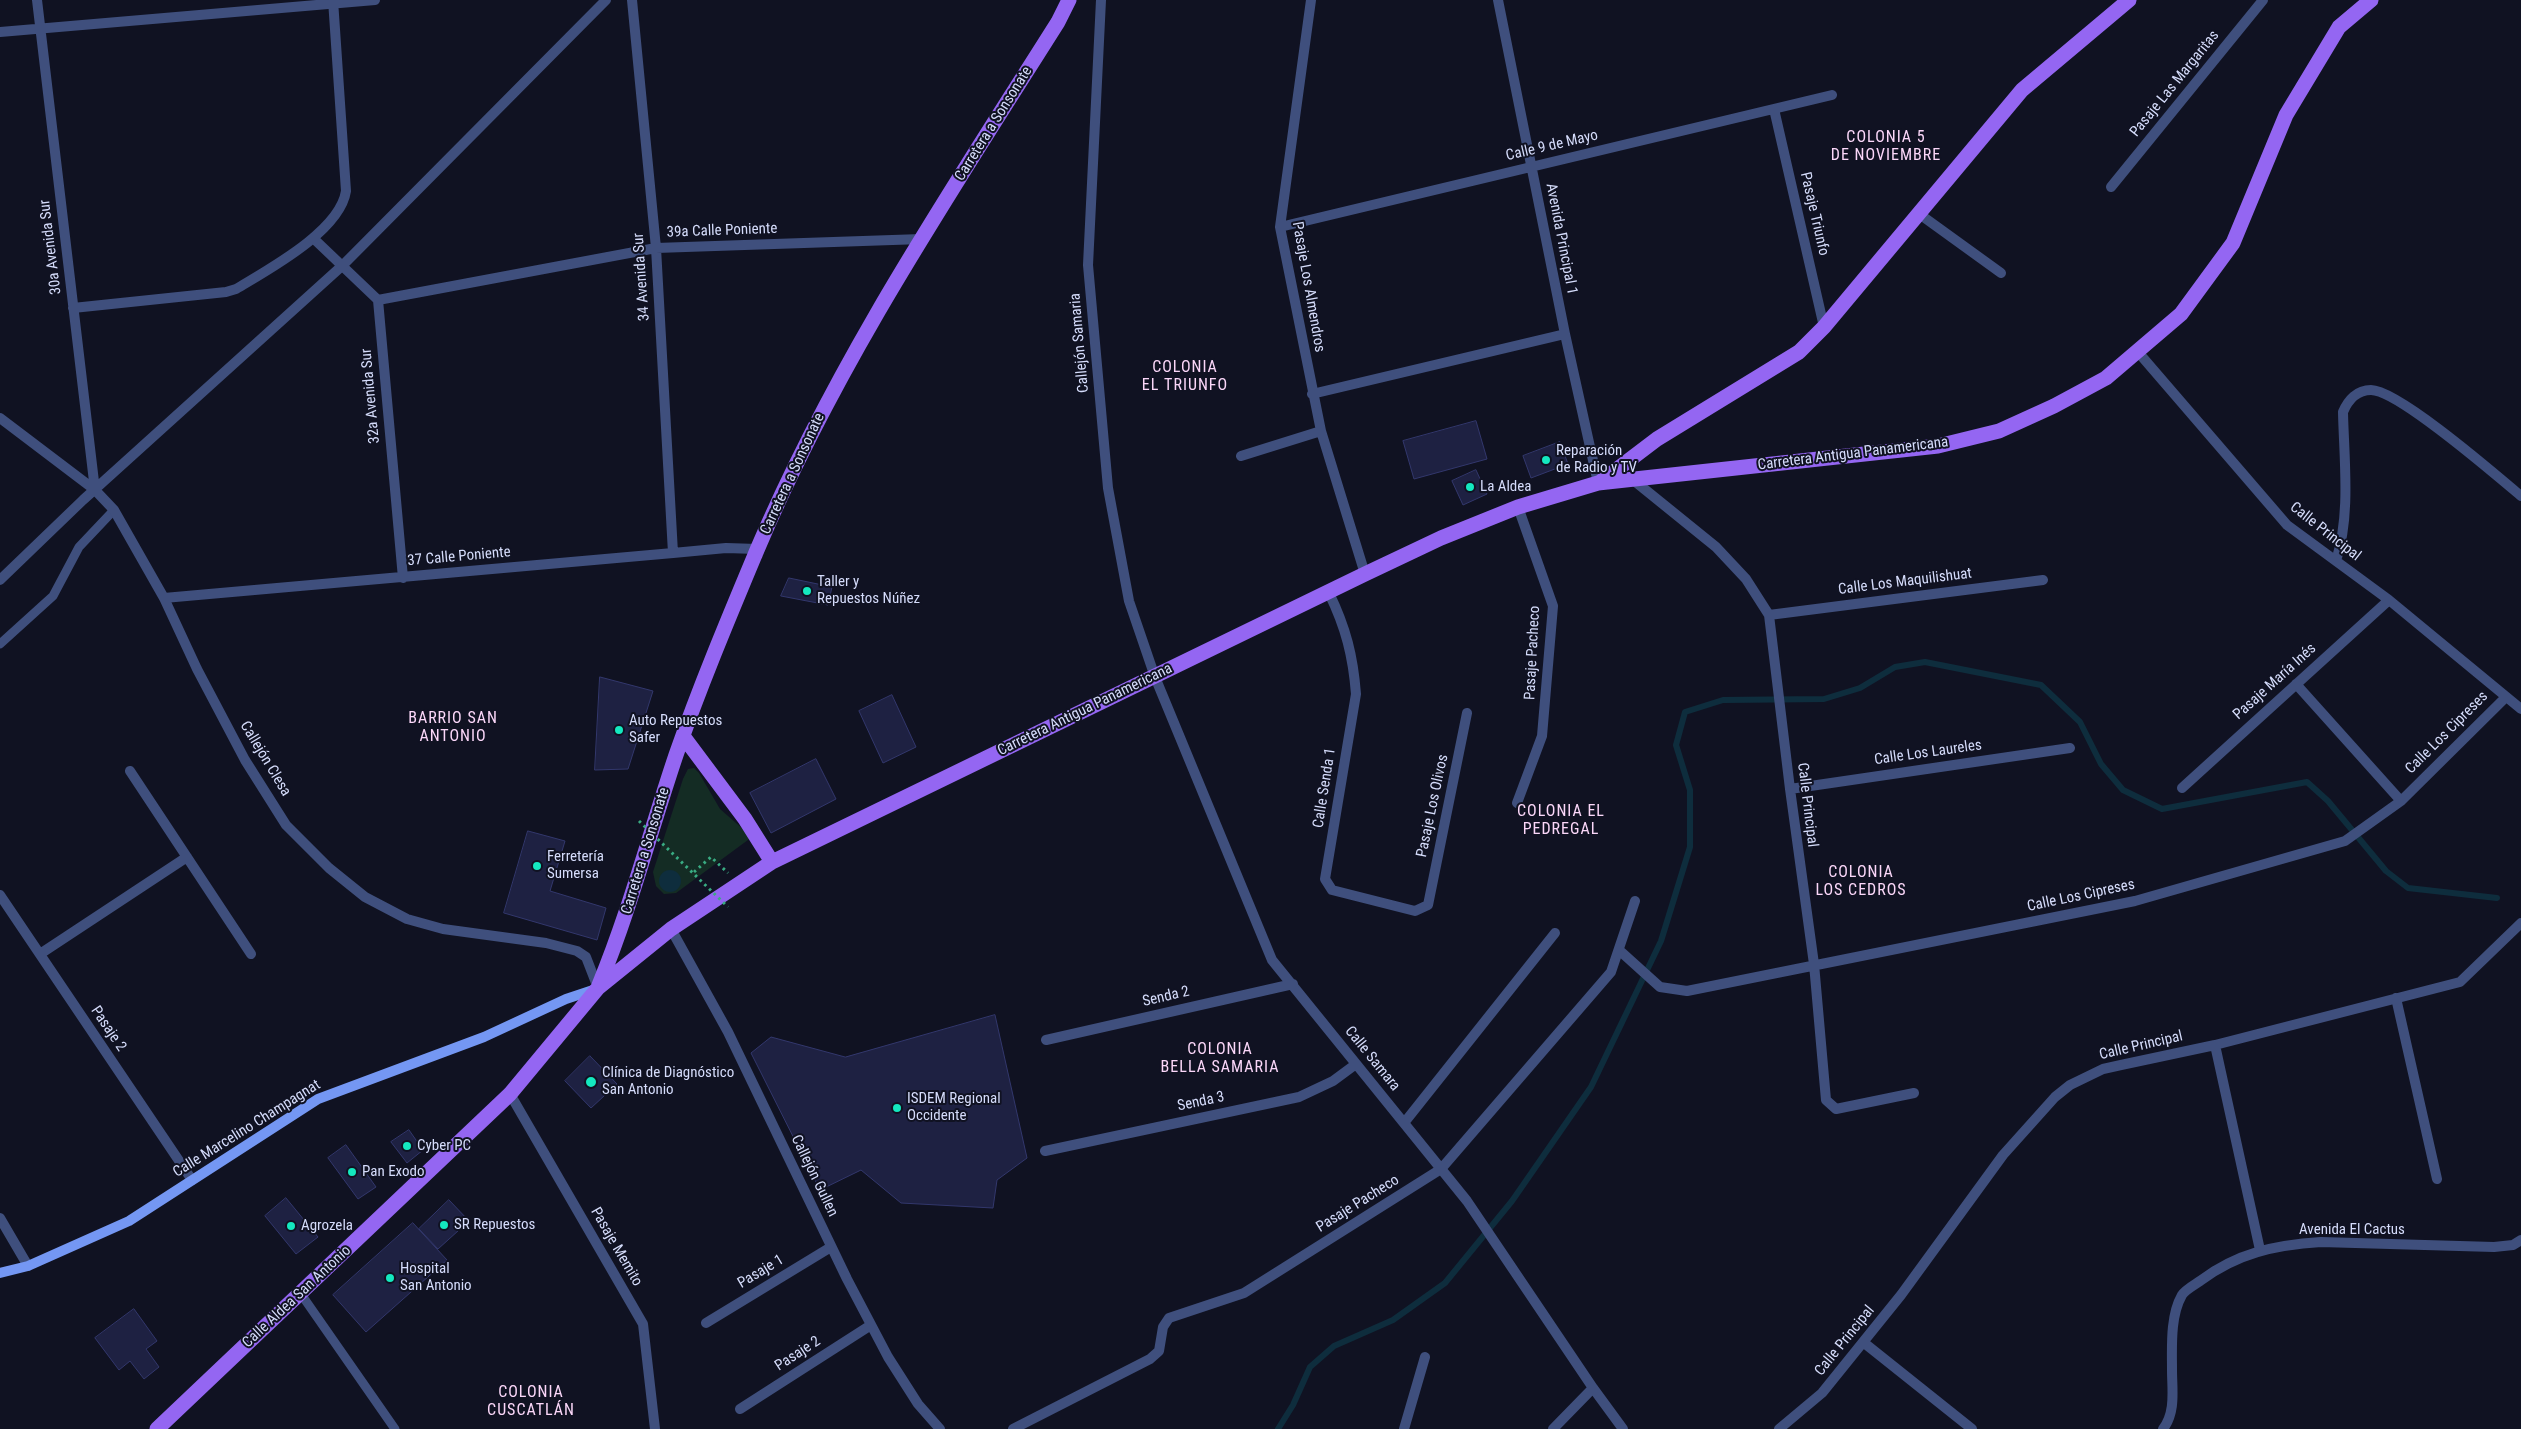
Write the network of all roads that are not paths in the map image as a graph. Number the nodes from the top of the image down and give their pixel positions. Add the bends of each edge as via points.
1 (37, 0) edge
2 (375, 0) edge
3 (606, 0) edge
4 (632, 0) edge
5 (1068, 0) edge
6 (1101, 0) edge
7 (1311, 0) edge
8 (1498, 0) edge
9 (2129, 0) edge
10 (2262, 0) edge
11 (2371, 0) edge
12 (333, 2) edge
13 (40, 29) junction
14 (0, 32) edge
15 (1832, 95) dead end
16 (1774, 109) junction
17 (1532, 166) junction
18 (2111, 187) dead end
19 (1918, 213) junction
20 (1280, 226) junction
21 (313, 238) junction
22 (922, 239) junction
23 (656, 248) junction
24 (343, 266) junction
25 (2001, 273) dead end
26 (378, 300) junction
27 (73, 308) junction
28 (1824, 327) junction
29 (1565, 334) junction
30 (2138, 352) junction
31 (1312, 394) junction
32 (0, 418) edge
33 (1322, 431) junction
34 (1241, 456) dead end
35 (1632, 479) junction
36 (1598, 483) junction
37 (95, 490) junction
38 (2521, 496) edge
39 (1518, 507) junction
40 (114, 510) junction
41 (757, 549) junction
42 (673, 552) junction
43 (2336, 561) junction
44 (1365, 574) junction
45 (403, 578) junction
46 (0, 580) edge
47 (2044, 580) dead end
48 (1329, 593) junction
49 (164, 598) junction
50 (2389, 600) junction
51 (1769, 615) junction
52 (0, 644) edge
53 (1155, 677) junction
54 (2296, 684) junction
55 (2506, 697) junction
56 (2521, 709) edge
57 (1467, 713) dead end
58 (683, 736) junction
59 (2070, 748) dead end
60 (130, 771) dead end
61 (2182, 788) dead end
62 (1790, 789) junction
63 (2401, 801) junction
64 (1517, 803) dead end
65 (186, 857) junction
66 (772, 862) junction
67 (0, 895) edge
68 (1635, 901) dead end
69 (1428, 906) joint
70 (2521, 923) edge
71 (670, 929) junction
72 (1555, 933) dead end
73 (1619, 950) junction
74 (40, 954) junction
75 (251, 954) dead end
76 (1814, 964) junction
77 (1292, 984) junction
78 (598, 988) junction
79 (2396, 998) junction
80 (1046, 1040) dead end
81 (2216, 1045) junction
82 (1356, 1064) junction
83 (1914, 1093) dead end
84 (510, 1094) junction
85 (1404, 1123) junction
86 (1045, 1151) dead end
87 (1441, 1169) junction
88 (2437, 1179) dead end
89 (192, 1180) junction
90 (0, 1218) edge
91 (2521, 1240) edge
92 (831, 1247) junction
93 (2260, 1250) junction
94 (28, 1266) junction
95 (0, 1273) edge
96 (301, 1294) junction
97 (706, 1323) dead end
98 (871, 1325) junction
99 (1863, 1342) junction
100 (1425, 1357) dead end
101 (1593, 1388) junction
102 (740, 1409) dead end
103 (157, 1429) edge
104 (395, 1429) edge
105 (656, 1429) edge
106 (940, 1429) edge
107 (1013, 1429) edge
108 (1404, 1429) edge
109 (1553, 1429) edge
110 (1623, 1429) edge
111 (1779, 1429) edge
112 (1972, 1429) edge
113 (2163, 1429) edge

1 - 13 street, 30a Avenida Sur
2 - 12 street
3 - 24 street
4 - 23 street, 34 Avenida Sur
5 - 22 main road, Carretera a Sonsonate via 1058,22
6 - 53 street, Callejón Samaria via 1088,265 1108,488 1129,601
7 - 20 street, Pasaje Los Almendros
8 - 17 street, Avenida Principal 1
9 - 19 main road, Carretera Antigua Panamericana via 2022,90
10 - 18 street, Pasaje Las Margaritas
11 - 30 main road, Carretera Antigua Panamericana via 2339,27 2286,115 2233,243 2181,314
12 - 13 street
12 - 21 street via 346,191 340,210
13 - 14 street
13 - 27 street, 30a Avenida Sur
15 - 16 street, Calle 9 de Mayo
16 - 17 street, Calle 9 de Mayo
16 - 28 street, Pasaje Triunfo
17 - 20 street, Calle 9 de Mayo
17 - 29 street, Avenida Principal 1
19 - 25 street
19 - 28 main road, Carretera Antigua Panamericana
20 - 31 street, Pasaje Los Almendros
21 - 24 street
21 - 27 street via 236,289 226,292
22 - 23 street, 39a Calle Poniente
22 - 41 main road, Carretera a Sonsonate via 814,427
23 - 26 street, 39a Calle Poniente
23 - 42 street, 34 Avenida Sur
24 - 26 street
24 - 37 street
26 - 45 street, 32a Avenida Sur
27 - 37 street, 30a Avenida Sur
28 - 36 main road, Carretera Antigua Panamericana via 1799,352 1657,439
29 - 31 street
29 - 36 street, Avenida Principal 1
30 - 35 main road, Carretera Antigua Panamericana via 2106,378 2054,406 1990,433 1938,446
30 - 43 street, Calle Principal via 2287,525
31 - 33 street, Pasaje Los Almendros
32 - 37 street, Callejón Clesa
33 - 34 street
33 - 44 street, Pasaje Los Almendros
35 - 36 main road, Carretera Antigua Panamericana
35 - 51 street, Calle Principal via 1716,547 1746,579
36 - 39 main road, Carretera Antigua Panamericana
37 - 40 street, Callejón Clesa
37 - 46 street
38 - 43 street via 2443,431 2386,394 2372,390 2358,393 2347,402 2343,412 2344,502 2342,544
39 - 44 main road, Carretera Antigua Panamericana
39 - 64 street, Pasaje Pacheco via 1553,606 1542,736
40 - 49 street, Callejón Clesa
40 - 52 lane via 79,547 53,596
41 - 42 street, 37 Calle Poniente
41 - 58 main road, Carretera a Sonsonate
42 - 45 street, 37 Calle Poniente
43 - 50 street, Calle Principal
44 - 48 main road, Carretera Antigua Panamericana
45 - 49 street, 37 Calle Poniente
47 - 51 street, Calle Los Maquilishuat
48 - 53 main road, Carretera Antigua Panamericana
48 - 69 street, Calle Senda 1 via 1343,622 1354,664 1356,694 1325,879 1332,890 1341,893 1415,911
49 - 78 street, Callejón Clesa via 245,760 286,825 330,868 366,897 407,919 443,929 546,943 577,951 586,957
50 - 54 street, Pasaje María Inés
50 - 55 street, Calle Principal
51 - 62 street, Calle Principal
53 - 66 main road, Carretera Antigua Panamericana
53 - 77 street, Calle Samara via 1272,960
54 - 61 street, Pasaje María Inés
54 - 63 street
55 - 56 street, Calle Principal
55 - 63 street, Calle Los Cipreses
57 - 69 street, Pasaje Los Olivos
58 - 66 main road
58 - 78 main road, Carretera a Sonsonate via 622,929
59 - 62 street, Calle Los Laureles
60 - 65 street
62 - 76 street, Calle Principal
63 - 76 street, Calle Los Cipreses via 2345,841 2135,901
65 - 74 street
65 - 75 street
66 - 71 main road, Carretera Antigua Panamericana
67 - 74 street, Pasaje 2
68 - 73 street, Pasaje Pacheco
70 - 79 street, Calle Principal via 2460,982
71 - 78 main road, Carretera Antigua Panamericana
71 - 92 street, Callejón Gullen via 728,1032
72 - 85 street
73 - 76 street, Calle Los Cipreses via 1660,987 1687,990
73 - 87 street, Pasaje Pacheco via 1611,972
74 - 89 street, Pasaje 2
76 - 83 street, Calle Principal via 1826,1100 1836,1109
77 - 80 street, Senda 2
77 - 82 street, Calle Samara
78 - 84 main road, Calle Aldea San Antonio
78 - 89 street, Calle Marcelino Champagnat via 484,1037 318,1099
79 - 81 street, Calle Principal
79 - 88 street
81 - 93 street
81 - 99 street, Calle Principal via 2103,1069 2070,1085 2055,1097 2004,1155
82 - 85 street, Calle Samara
82 - 86 street, Senda 3 via 1333,1081 1299,1097
84 - 96 main road, Calle Aldea San Antonio
84 - 105 street, Pasaje Memito via 643,1324
85 - 87 street, Calle Samara
87 - 101 street, Calle Samara via 1467,1201
87 - 107 street, Pasaje Pacheco via 1244,1293 1169,1318 1163,1327 1159,1352 1150,1359
89 - 94 street, Calle Marcelino Champagnat via 129,1221
90 - 94 street
91 - 93 street, Avenida El Cactus via 2512,1245 2494,1247 2321,1242
92 - 97 street, Pasaje 1
92 - 98 street, Callejón Gullen
93 - 113 street, Avenida El Cactus via 2213,1271 2182,1294 2172,1339 2172,1406 2170,1418
94 - 95 street, Calle Marcelino Champagnat
96 - 103 main road, Calle Aldea San Antonio
96 - 104 lane
98 - 102 street, Pasaje 2
98 - 106 street, Callejón Gullen via 903,1383
99 - 111 street, Calle Principal via 1822,1393
99 - 112 street
100 - 108 street
101 - 109 street
101 - 110 street, Calle Samara

